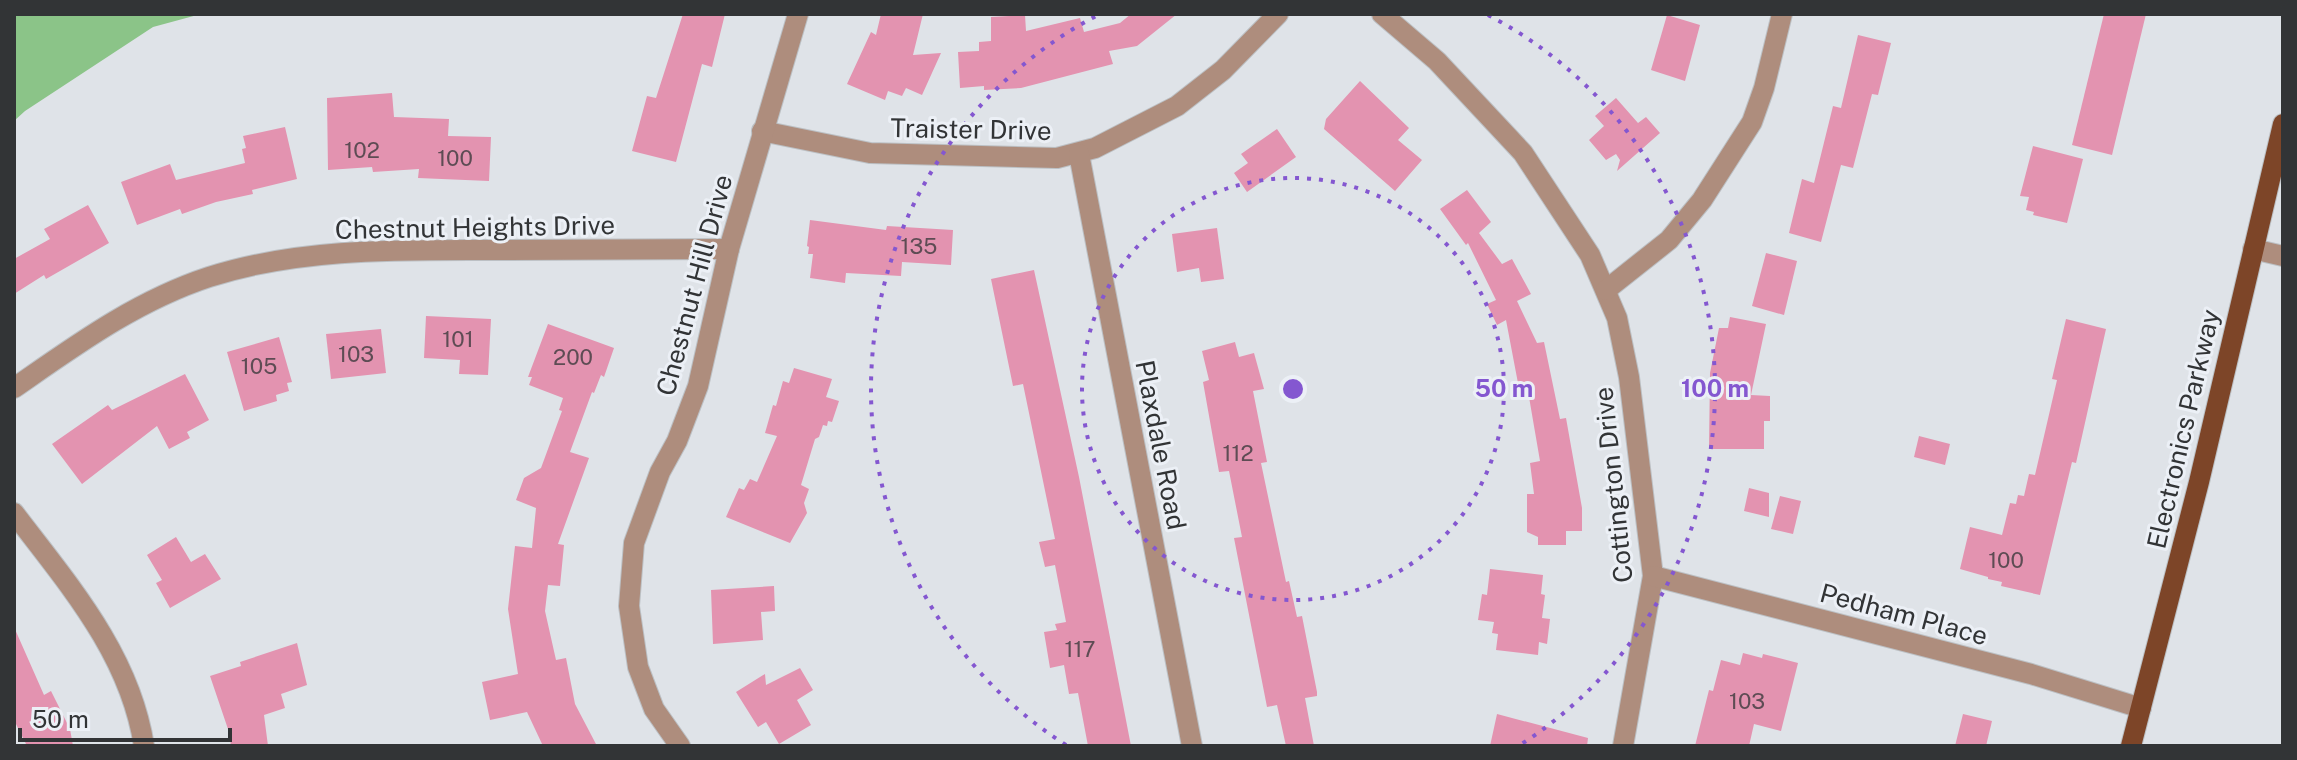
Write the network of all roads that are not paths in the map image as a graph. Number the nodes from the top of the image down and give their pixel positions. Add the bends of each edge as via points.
1 (798, 14) edge
2 (1278, 14) edge
3 (1382, 14) edge
4 (1782, 14) edge
5 (2283, 124) edge
6 (762, 131) junction
7 (1079, 154) junction
8 (729, 249) junction
9 (2253, 249) junction
10 (2283, 256) edge
11 (1606, 290) junction
12 (14, 388) edge
13 (14, 513) edge
14 (1653, 576) junction
15 (2141, 708) junction
16 (144, 746) edge
17 (680, 746) edge
18 (1192, 746) edge
19 (1623, 746) edge
20 (2131, 746) edge

1 - 6 street, Chestnut Hill Drive
2 - 7 street, Traister Drive via 1223,70 1177,106
3 - 11 street, Cottington Drive via 1437,61 1523,153 1590,255
4 - 11 street via 1752,122 1669,240
5 - 9 main road, Electronics Parkway
6 - 7 street, Traister Drive via 870,153 1057,158
6 - 8 street, Chestnut Hill Drive
7 - 18 street, Plaxdale Road
8 - 12 street, Chestnut Heights Drive via 381,250 271,262 208,277 142,304
8 - 17 street, Chestnut Hill Drive via 698,386 634,543 629,606 638,667 654,709
9 - 10 street
9 - 15 main road, Electronics Parkway
11 - 14 street, Cottington Drive via 1629,377
13 - 16 street via 94,618 126,680
14 - 15 street, Pedham Place via 2031,674
14 - 19 street, Cottington Drive
15 - 20 main road, Electronics Parkway

